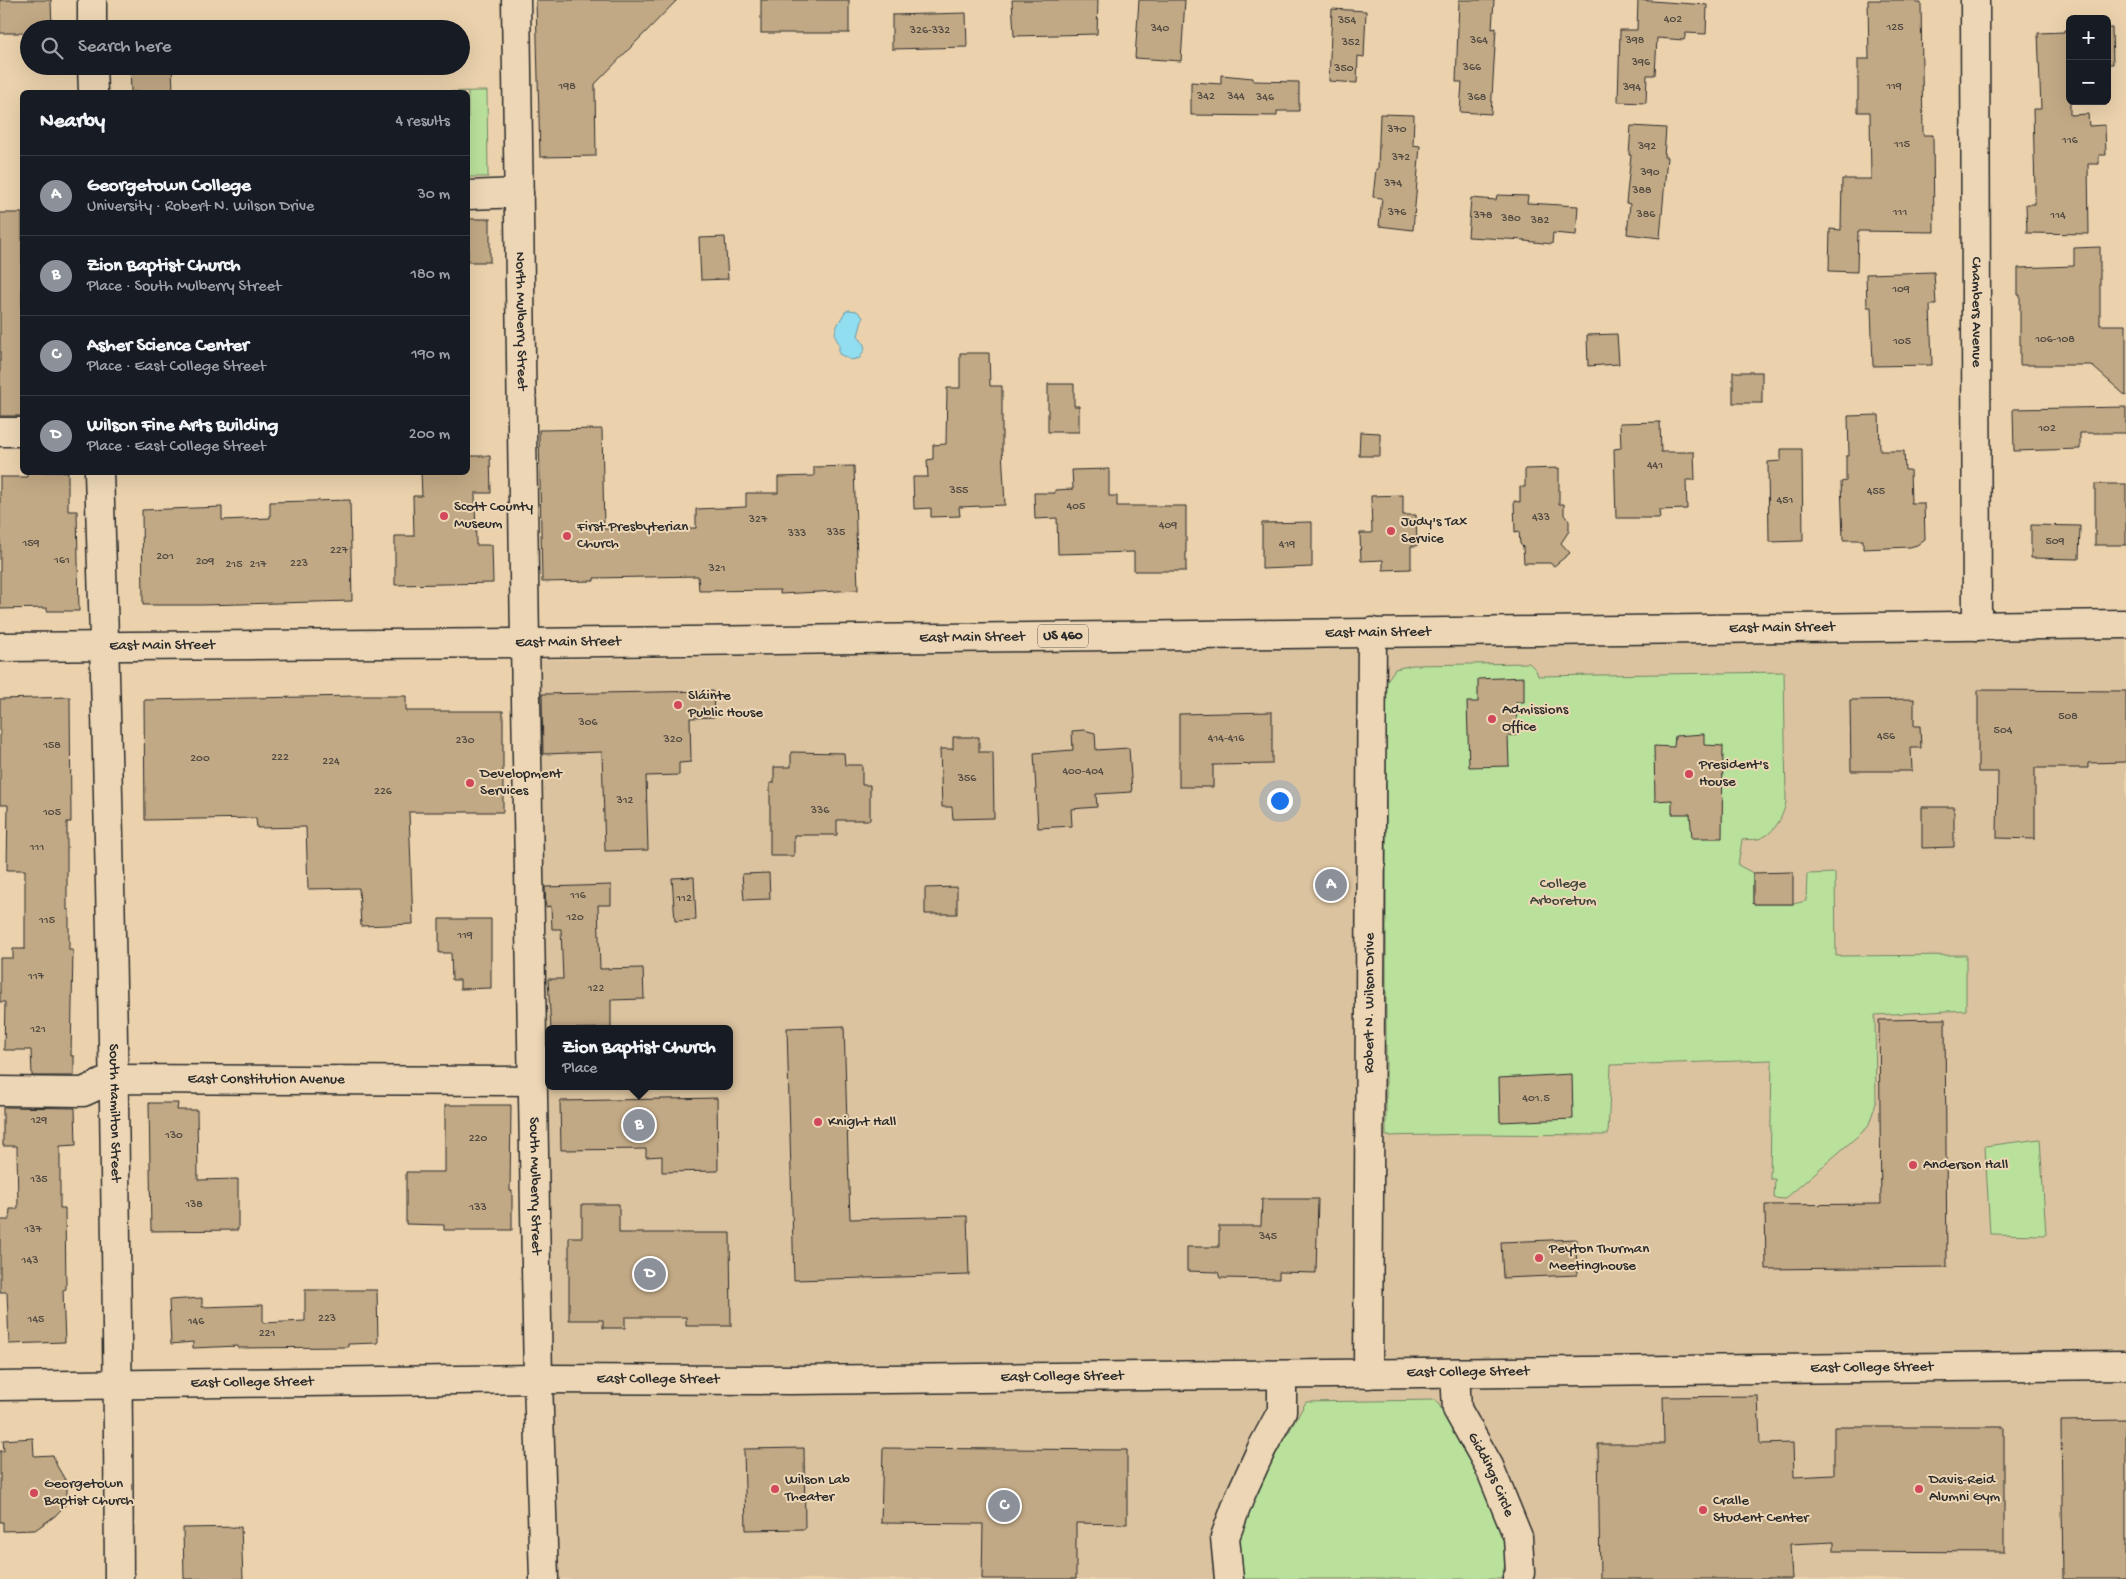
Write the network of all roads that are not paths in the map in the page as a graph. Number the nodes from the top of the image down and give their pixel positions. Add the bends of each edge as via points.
1 (92, 0) edge
2 (516, 0) edge
3 (1975, 0) edge
4 (92, 20) edge
5 (92, 75) edge
6 (93, 90) edge
7 (519, 193) junction
8 (470, 195) edge
9 (0, 432) edge
10 (20, 432) edge
11 (99, 475) edge
12 (2126, 624) edge
13 (1977, 626) junction
14 (1372, 632) junction
15 (525, 643) junction
16 (105, 646) junction
17 (0, 647) edge
18 (112, 1079) junction
19 (534, 1081) junction
20 (0, 1091) edge
21 (2126, 1365) edge
22 (1455, 1373) junction
23 (1282, 1374) junction
24 (1368, 1374) junction
25 (538, 1379) junction
26 (118, 1384) junction
27 (0, 1386) edge
28 (119, 1579) edge
29 (544, 1579) edge
30 (1229, 1579) edge
31 (1517, 1579) edge

1 - 4 street
2 - 7 street, North Mulberry Street
3 - 13 street, Chambers Avenue
5 - 6 street
7 - 8 street
7 - 15 street, North Mulberry Street
9 - 10 street
11 - 16 street, South Hamilton Street
12 - 13 street, East Main Street / US 460
13 - 14 street, East Main Street / US 460
14 - 15 street, East Main Street / US 460
14 - 24 street, Robert N. Wilson Drive
15 - 16 street, East Main Street / US 460
15 - 19 street, South Mulberry Street
16 - 17 street, East Main Street / US 460
16 - 18 street, South Hamilton Street
18 - 19 street, East Constitution Avenue
18 - 20 street, East Constitution Avenue via 83,1092
18 - 26 street, South Hamilton Street
19 - 25 street, South Mulberry Street
21 - 22 street, East College Street
22 - 24 street, East College Street
22 - 31 street, Giddings Circle via 1457,1409 1489,1466 1518,1537 1520,1573
23 - 24 street, East College Street
23 - 25 street, East College Street via 791,1380
23 - 30 street via 1282,1411 1241,1494 1225,1537
25 - 26 street, East College Street
25 - 29 street, South Mulberry Street
26 - 27 street, East College Street
26 - 28 street, South Hamilton Street

